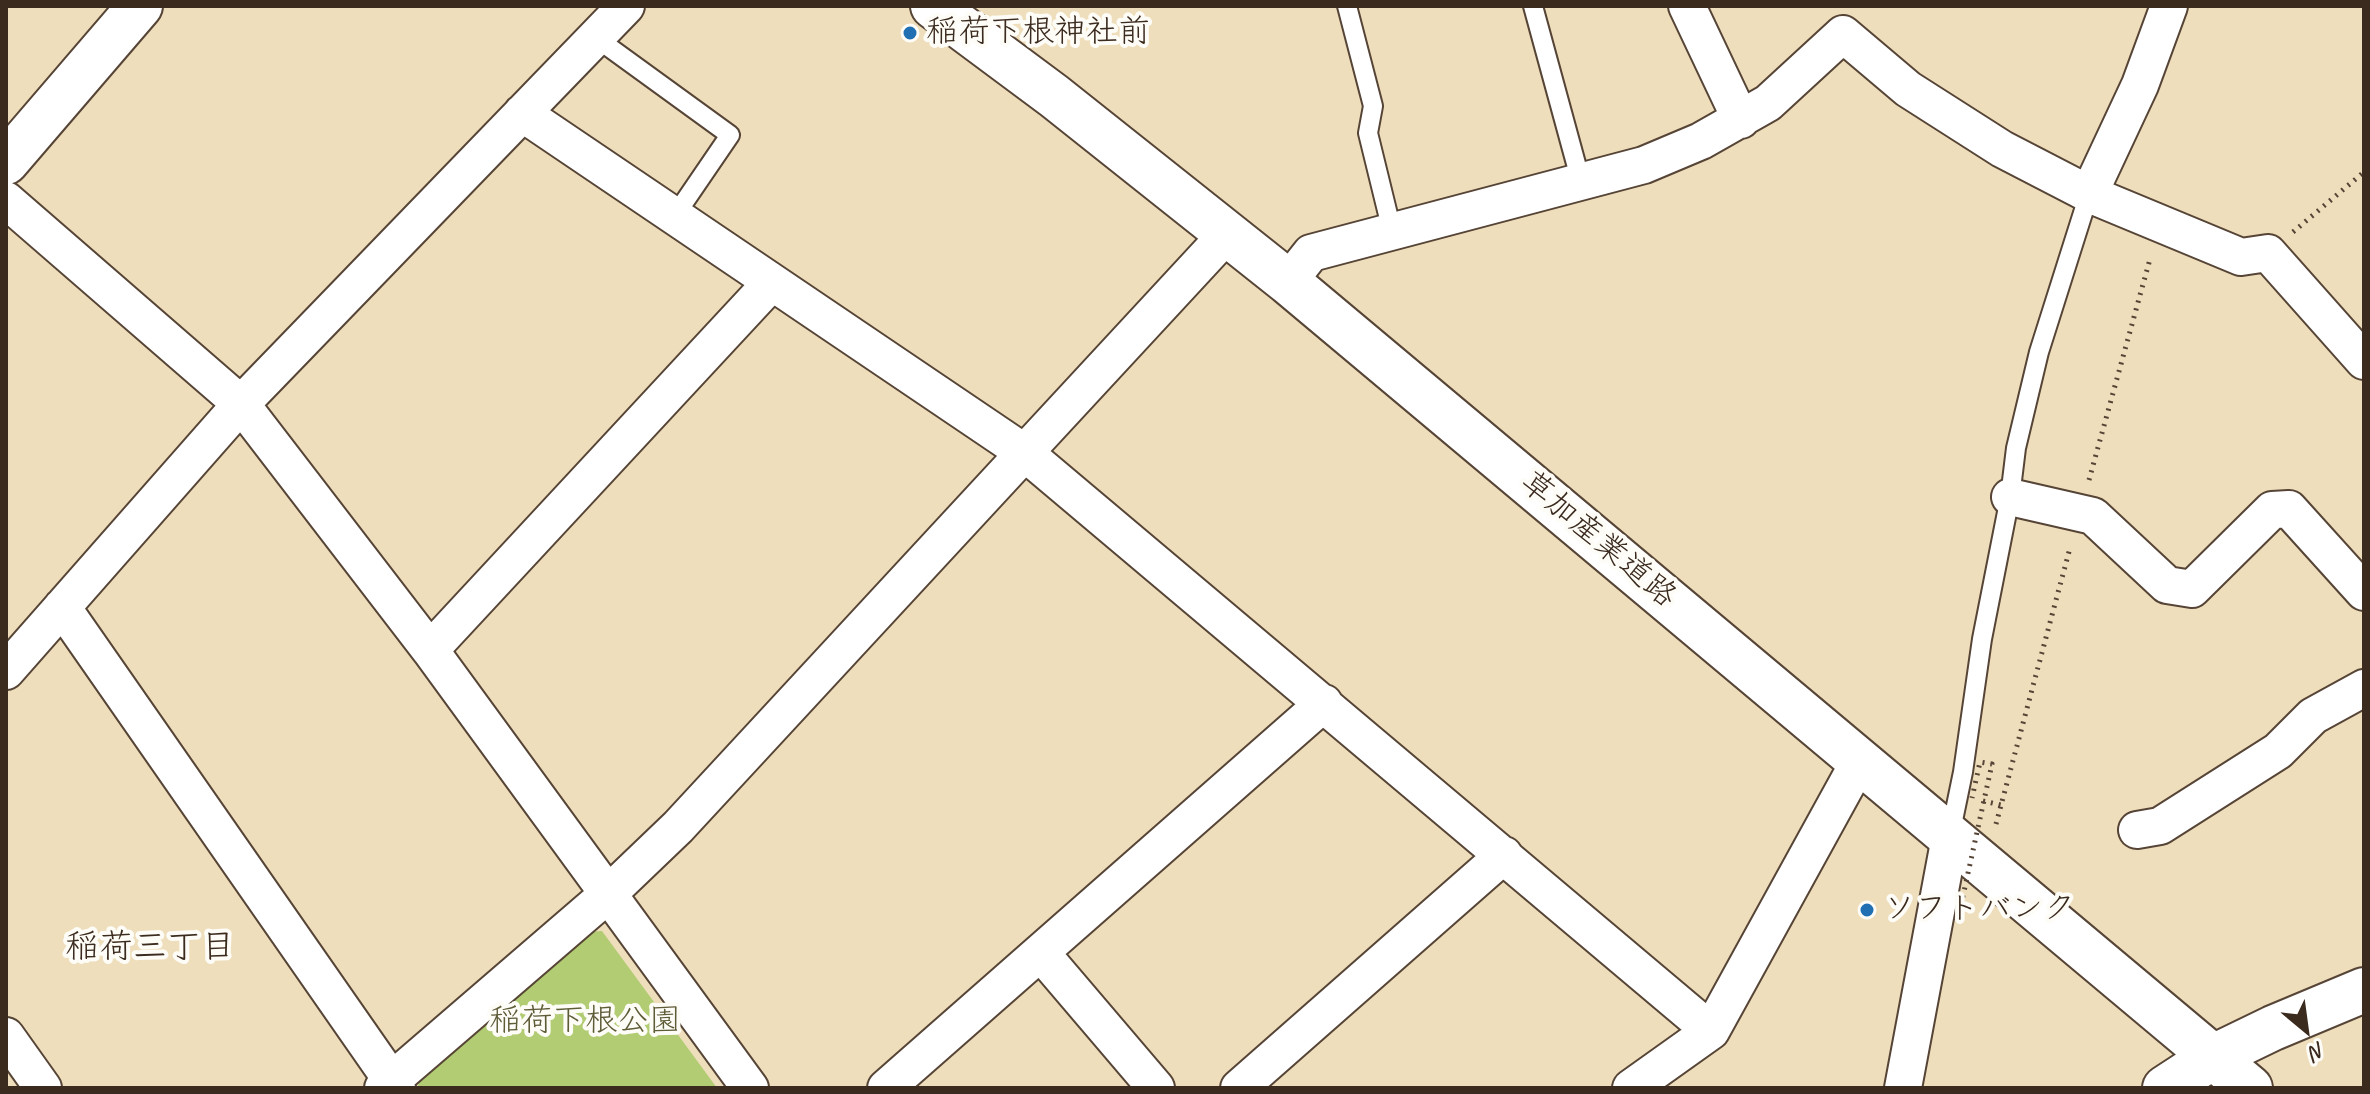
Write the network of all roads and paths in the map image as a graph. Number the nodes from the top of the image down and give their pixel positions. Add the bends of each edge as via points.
1 (140, 6) edge
2 (626, 6) edge
3 (933, 6) edge
4 (1347, 6) edge
5 (1533, 6) edge
6 (1687, 6) edge
7 (2169, 6) edge
8 (595, 37) junction
9 (522, 113) junction
10 (1741, 120) junction
11 (6, 162) edge
12 (2364, 172) edge
13 (1581, 182) junction
14 (2089, 194) junction
15 (6, 200) edge
16 (674, 217) junction
17 (1392, 231) junction
18 (1228, 233) junction
19 (2268, 253) junction
20 (1288, 282) junction
21 (771, 283) junction
22 (2364, 361) edge
23 (241, 404) junction
24 (1025, 453) junction
25 (2010, 497) junction
26 (2364, 592) edge
27 (62, 607) junction
28 (430, 650) junction
29 (6, 671) edge
30 (2364, 688) edge
31 (1324, 703) junction
32 (1859, 762) junction
33 (1972, 798) dead end
34 (2137, 830) dead end
35 (1950, 837) junction
36 (1504, 855) junction
37 (607, 895) junction
38 (1961, 905) dead end
39 (1041, 953) junction
40 (2364, 990) edge
41 (1711, 1031) junction
42 (6, 1036) edge
43 (2211, 1058) junction
44 (391, 1085) edge
45 (43, 1088) edge
46 (750, 1088) edge
47 (886, 1088) edge
48 (1156, 1088) edge
49 (1239, 1088) edge
50 (1631, 1088) edge
51 (1903, 1088) edge
52 (2165, 1088) edge
53 (2250, 1088) edge

1 - 11 main road
2 - 8 street
3 - 18 main road, 草加産業道路
4 - 17 lane via 1373,106 1368,133
5 - 13 lane
6 - 10 street
7 - 14 street via 2140,85
8 - 9 street
8 - 16 lane via 730,135
9 - 16 street
9 - 23 street
10 - 13 street via 1644,165
10 - 14 street via 1768,103 1843,34 1908,89 2002,149
12 - 19 path
13 - 17 street
14 - 19 street via 2241,257
14 - 25 lane via 2039,352
15 - 23 street
16 - 21 street
17 - 20 street via 1311,253
18 - 20 main road, 草加産業道路
18 - 24 street
19 - 22 street
20 - 32 main road, 草加産業道路
21 - 24 street
21 - 28 street
23 - 27 street
23 - 28 street
24 - 31 street
24 - 37 street via 678,827
25 - 26 street via 2093,516 2167,585 2192,589 2272,510 2289,509
25 - 35 lane
27 - 29 street
27 - 44 street
28 - 37 street
30 - 34 street via 2313,716 2278,751 2160,826
31 - 36 street
31 - 39 street
32 - 35 main road, 草加産業道路
32 - 41 street
33 - 38 path, bridge via 1980,762 1992,764
35 - 43 main road, 草加産業道路
35 - 51 street
36 - 41 street
36 - 49 street
37 - 44 street
37 - 46 street
39 - 47 street
39 - 48 street
40 - 43 main road
41 - 50 street
42 - 45 street
43 - 52 main road
43 - 53 main road, 草加産業道路

